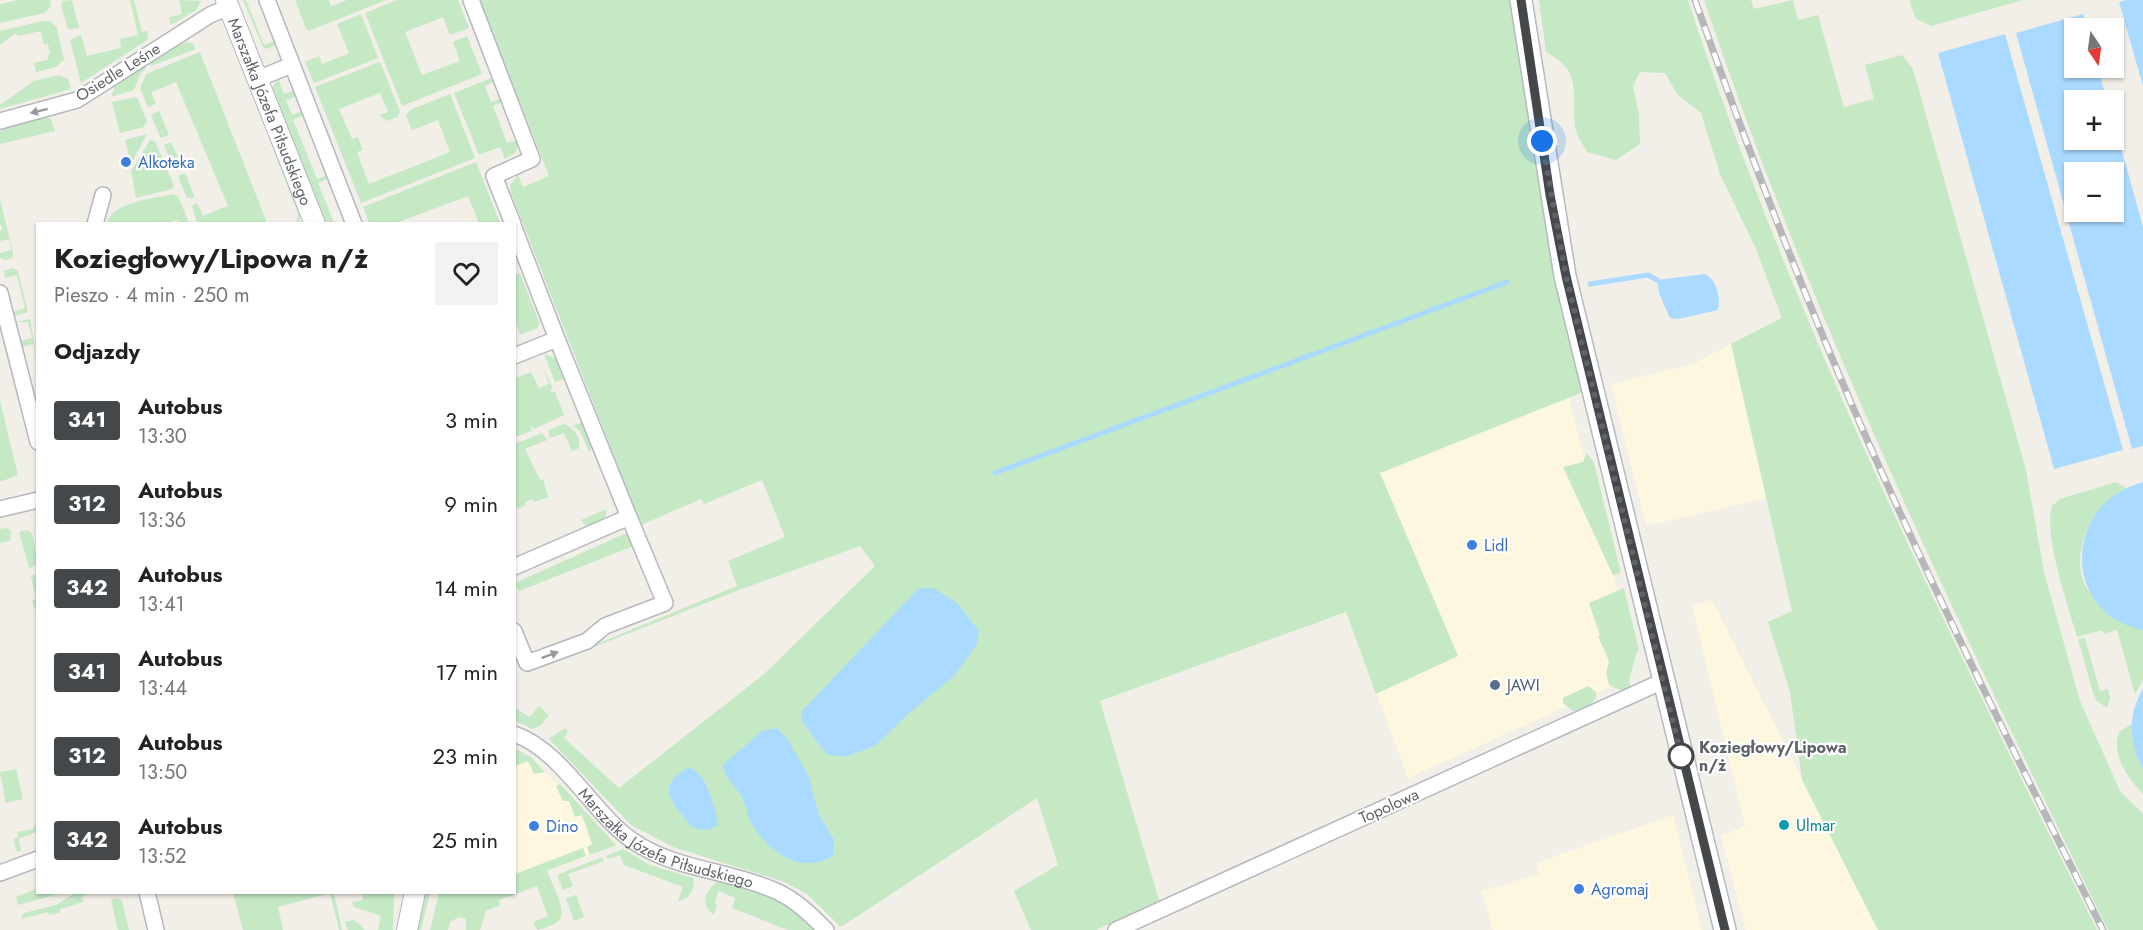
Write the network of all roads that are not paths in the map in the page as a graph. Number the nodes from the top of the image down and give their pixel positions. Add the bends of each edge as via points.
1 (267, 0) edge
2 (471, 0) edge
3 (1521, 0) edge
4 (228, 4) edge
5 (292, 65) junction
6 (257, 79) junction
7 (0, 121) edge
8 (103, 195) dead end
9 (95, 222) edge
10 (314, 222) edge
11 (353, 222) edge
12 (512, 222) edge
13 (516, 233) edge
14 (1, 298) edge
15 (557, 339) junction
16 (516, 355) edge
17 (36, 434) edge
18 (36, 500) edge
19 (0, 509) edge
20 (629, 517) junction
21 (516, 566) edge
22 (516, 636) edge
23 (1663, 681) junction
24 (516, 735) edge
25 (36, 860) edge
26 (0, 873) edge
27 (147, 894) edge
28 (415, 894) edge
29 (156, 930) edge
30 (407, 930) edge
31 (826, 930) edge
32 (1116, 930) edge
33 (1725, 930) edge

1 - 5 street
2 - 12 street via 532,159 495,176
3 - 23 main road via 1566,276
4 - 6 street, Marszałka Józefa Piłsudskiego
4 -> 7 street, Osiedle Leśne via 77,100
5 - 6 street
5 - 11 street
6 - 10 street, Marszałka Józefa Piłsudskiego
8 - 9 street
13 - 15 street
14 - 17 street
15 - 16 street
15 - 20 street
18 - 19 street
20 - 21 street
22 -> 20 street via 527,663 587,641 605,626 665,603
23 - 32 street, Topolowa
23 - 33 main road
24 - 31 street, Marszałka Józefa Piłsudskiego via 544,752 635,843 663,856 777,891 801,906
25 - 26 street
27 - 29 street
28 - 30 street

